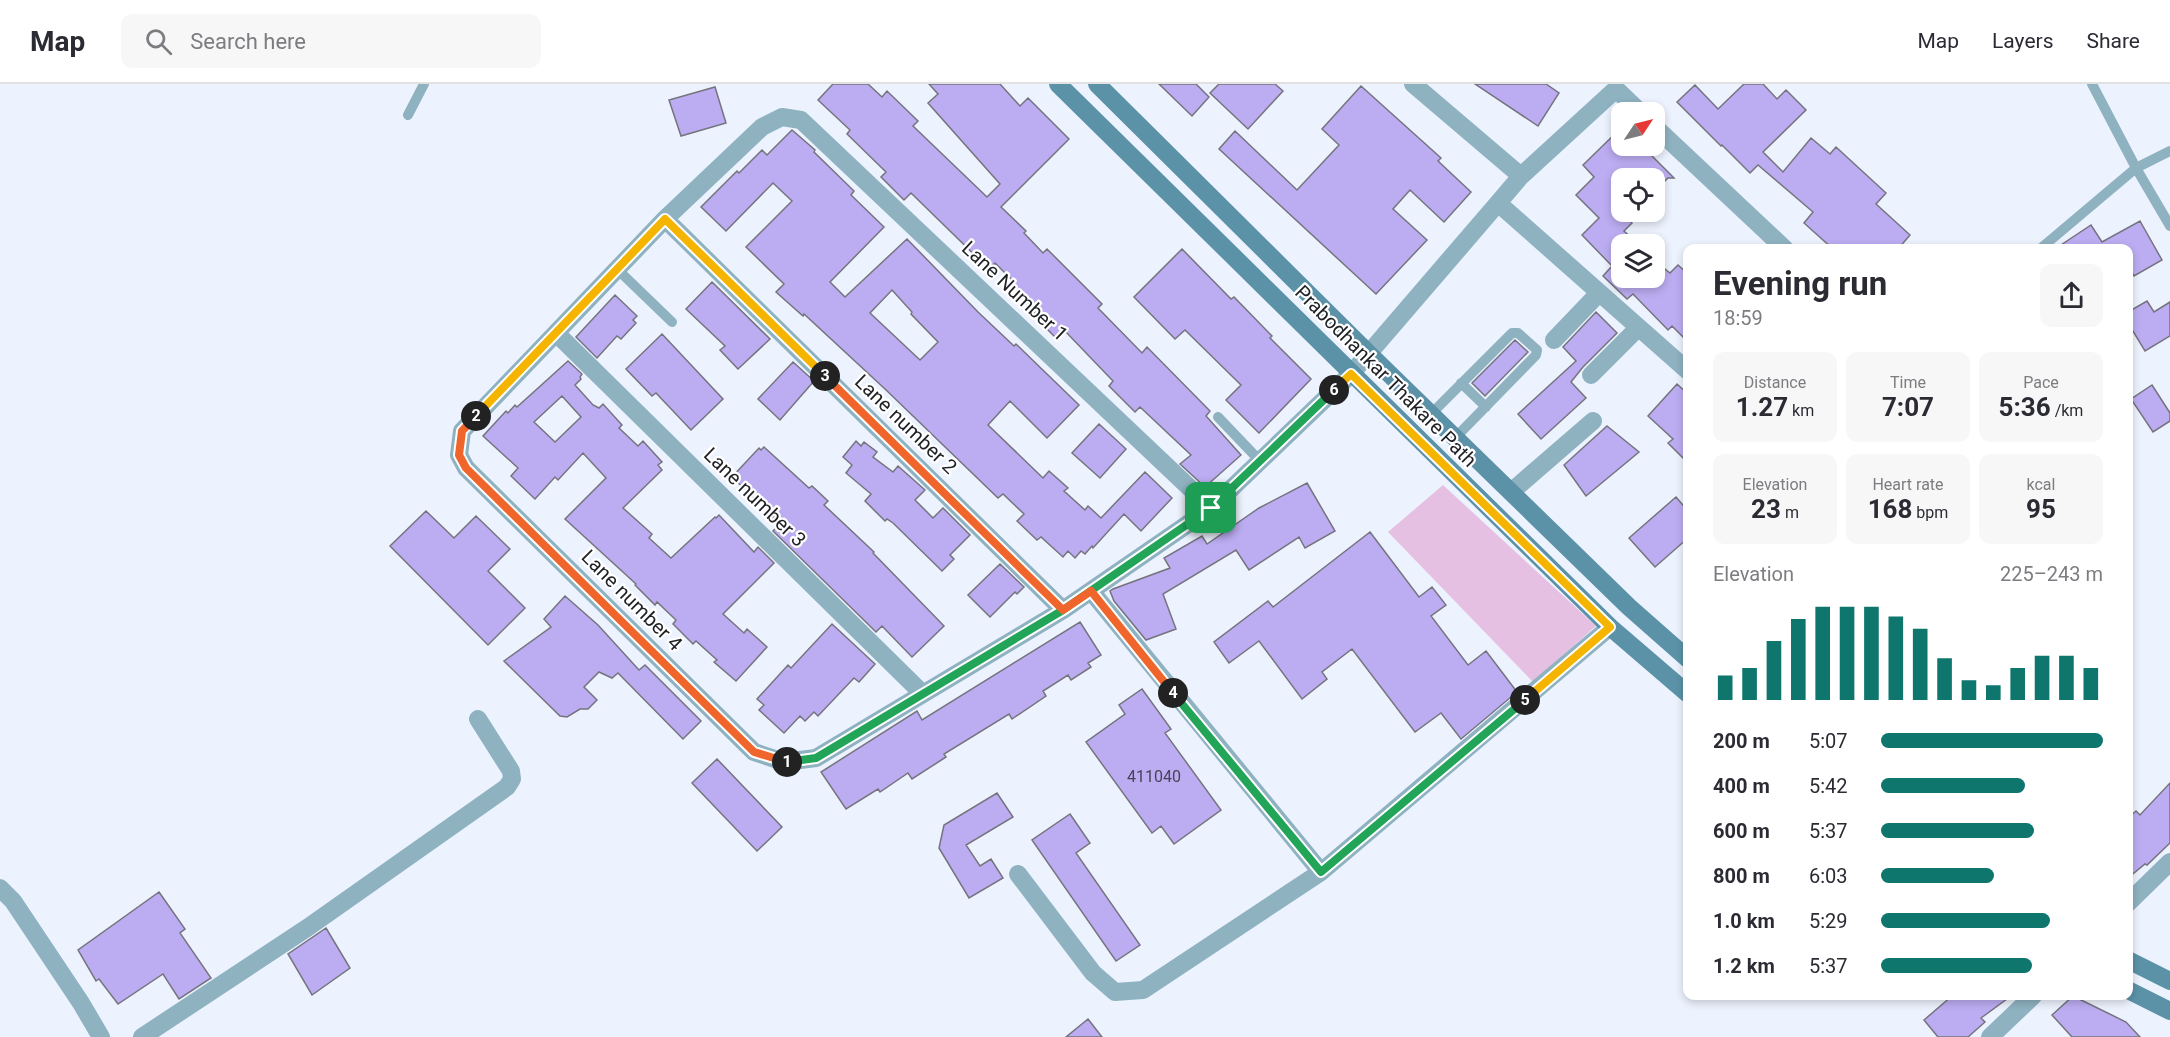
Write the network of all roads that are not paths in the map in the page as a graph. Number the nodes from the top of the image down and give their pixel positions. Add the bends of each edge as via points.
1 (424, 84) edge
2 (1058, 84) edge
3 (1096, 84) edge
4 (1413, 84) edge
5 (2092, 84) edge
6 (1618, 86) edge
7 (1632, 102) edge
8 (408, 115) dead end
9 (1665, 136) edge
10 (2170, 151) edge
11 (2136, 168) junction
12 (1521, 176) junction
13 (1498, 203) junction
14 (665, 219) junction
15 (2170, 226) edge
16 (1780, 244) edge
17 (2046, 244) edge
18 (617, 269) junction
19 (1595, 297) junction
20 (672, 322) dead end
21 (1634, 332) junction
22 (556, 333) junction
23 (1554, 340) dead end
24 (1369, 354) junction
25 (1683, 367) edge
26 (1351, 374) junction
27 (1590, 375) dead end
28 (1461, 383) junction
29 (1486, 407) junction
30 (1431, 414) junction
31 (1218, 417) dead end
32 (1593, 421) dead end
33 (1455, 438) junction
34 (1260, 461) junction
35 (1511, 492) junction
36 (1211, 508) junction
37 (1091, 591) junction
38 (1063, 610) junction
39 (1610, 627) junction
40 (1683, 655) edge
41 (1683, 689) edge
42 (923, 693) junction
43 (478, 719) dead end
44 (2170, 862) edge
45 (1321, 872) junction
46 (1018, 874) dead end
47 (0, 888) edge
48 (2133, 898) edge
49 (2133, 962) edge
50 (2170, 981) edge
51 (2133, 992) edge
52 (2029, 1000) edge
53 (2170, 1011) edge
54 (101, 1037) edge
55 (142, 1037) edge
56 (1990, 1037) edge

1 - 8 lane
2 - 26 main road, Prabodhankar Thakare Path
3 - 24 main road, Prabodhankar Thakare Path
4 - 12 street
5 - 11 lane
6 - 7 street
6 - 12 street
9 - 16 street
10 - 11 lane
11 - 15 lane
11 - 17 lane
12 - 13 street
13 - 19 street
13 - 24 street
14 - 18 street
14 - 36 street, Lane Number 1 via 762,128 782,117 801,120
14 - 38 street, Lane number 2
18 - 20 lane
18 - 22 street
19 - 21 street
19 - 23 street
21 - 25 street
21 - 27 street
22 - 42 street, Lane number 3
22 - 42 street, Lane number 4 via 462,431 459,455 466,468 754,752 784,762 816,758
24 - 26 street
24 - 30 main road, Prabodhankar Thakare Path
26 - 34 street
26 - 39 main road, Prabodhankar Thakare Path
28 - 29 lane
28 - 29 lane via 1512,333 1518,333 1538,353
28 - 30 lane
29 - 33 lane
30 - 33 main road, Prabodhankar Thakare Path
31 - 34 lane
32 - 35 street
33 - 35 main road, Prabodhankar Thakare Path
34 - 36 street
35 - 40 main road, Prabodhankar Thakare Path
36 - 37 street
37 - 38 street
37 - 45 street
38 - 42 street
39 - 41 main road, Prabodhankar Thakare Path
39 - 45 street
43 - 55 street via 511,771 507,787 307,928
44 - 48 street
45 - 46 street via 1143,990 1115,992 1093,973
47 - 54 street
49 - 50 main road
51 - 53 main road
52 - 56 street

